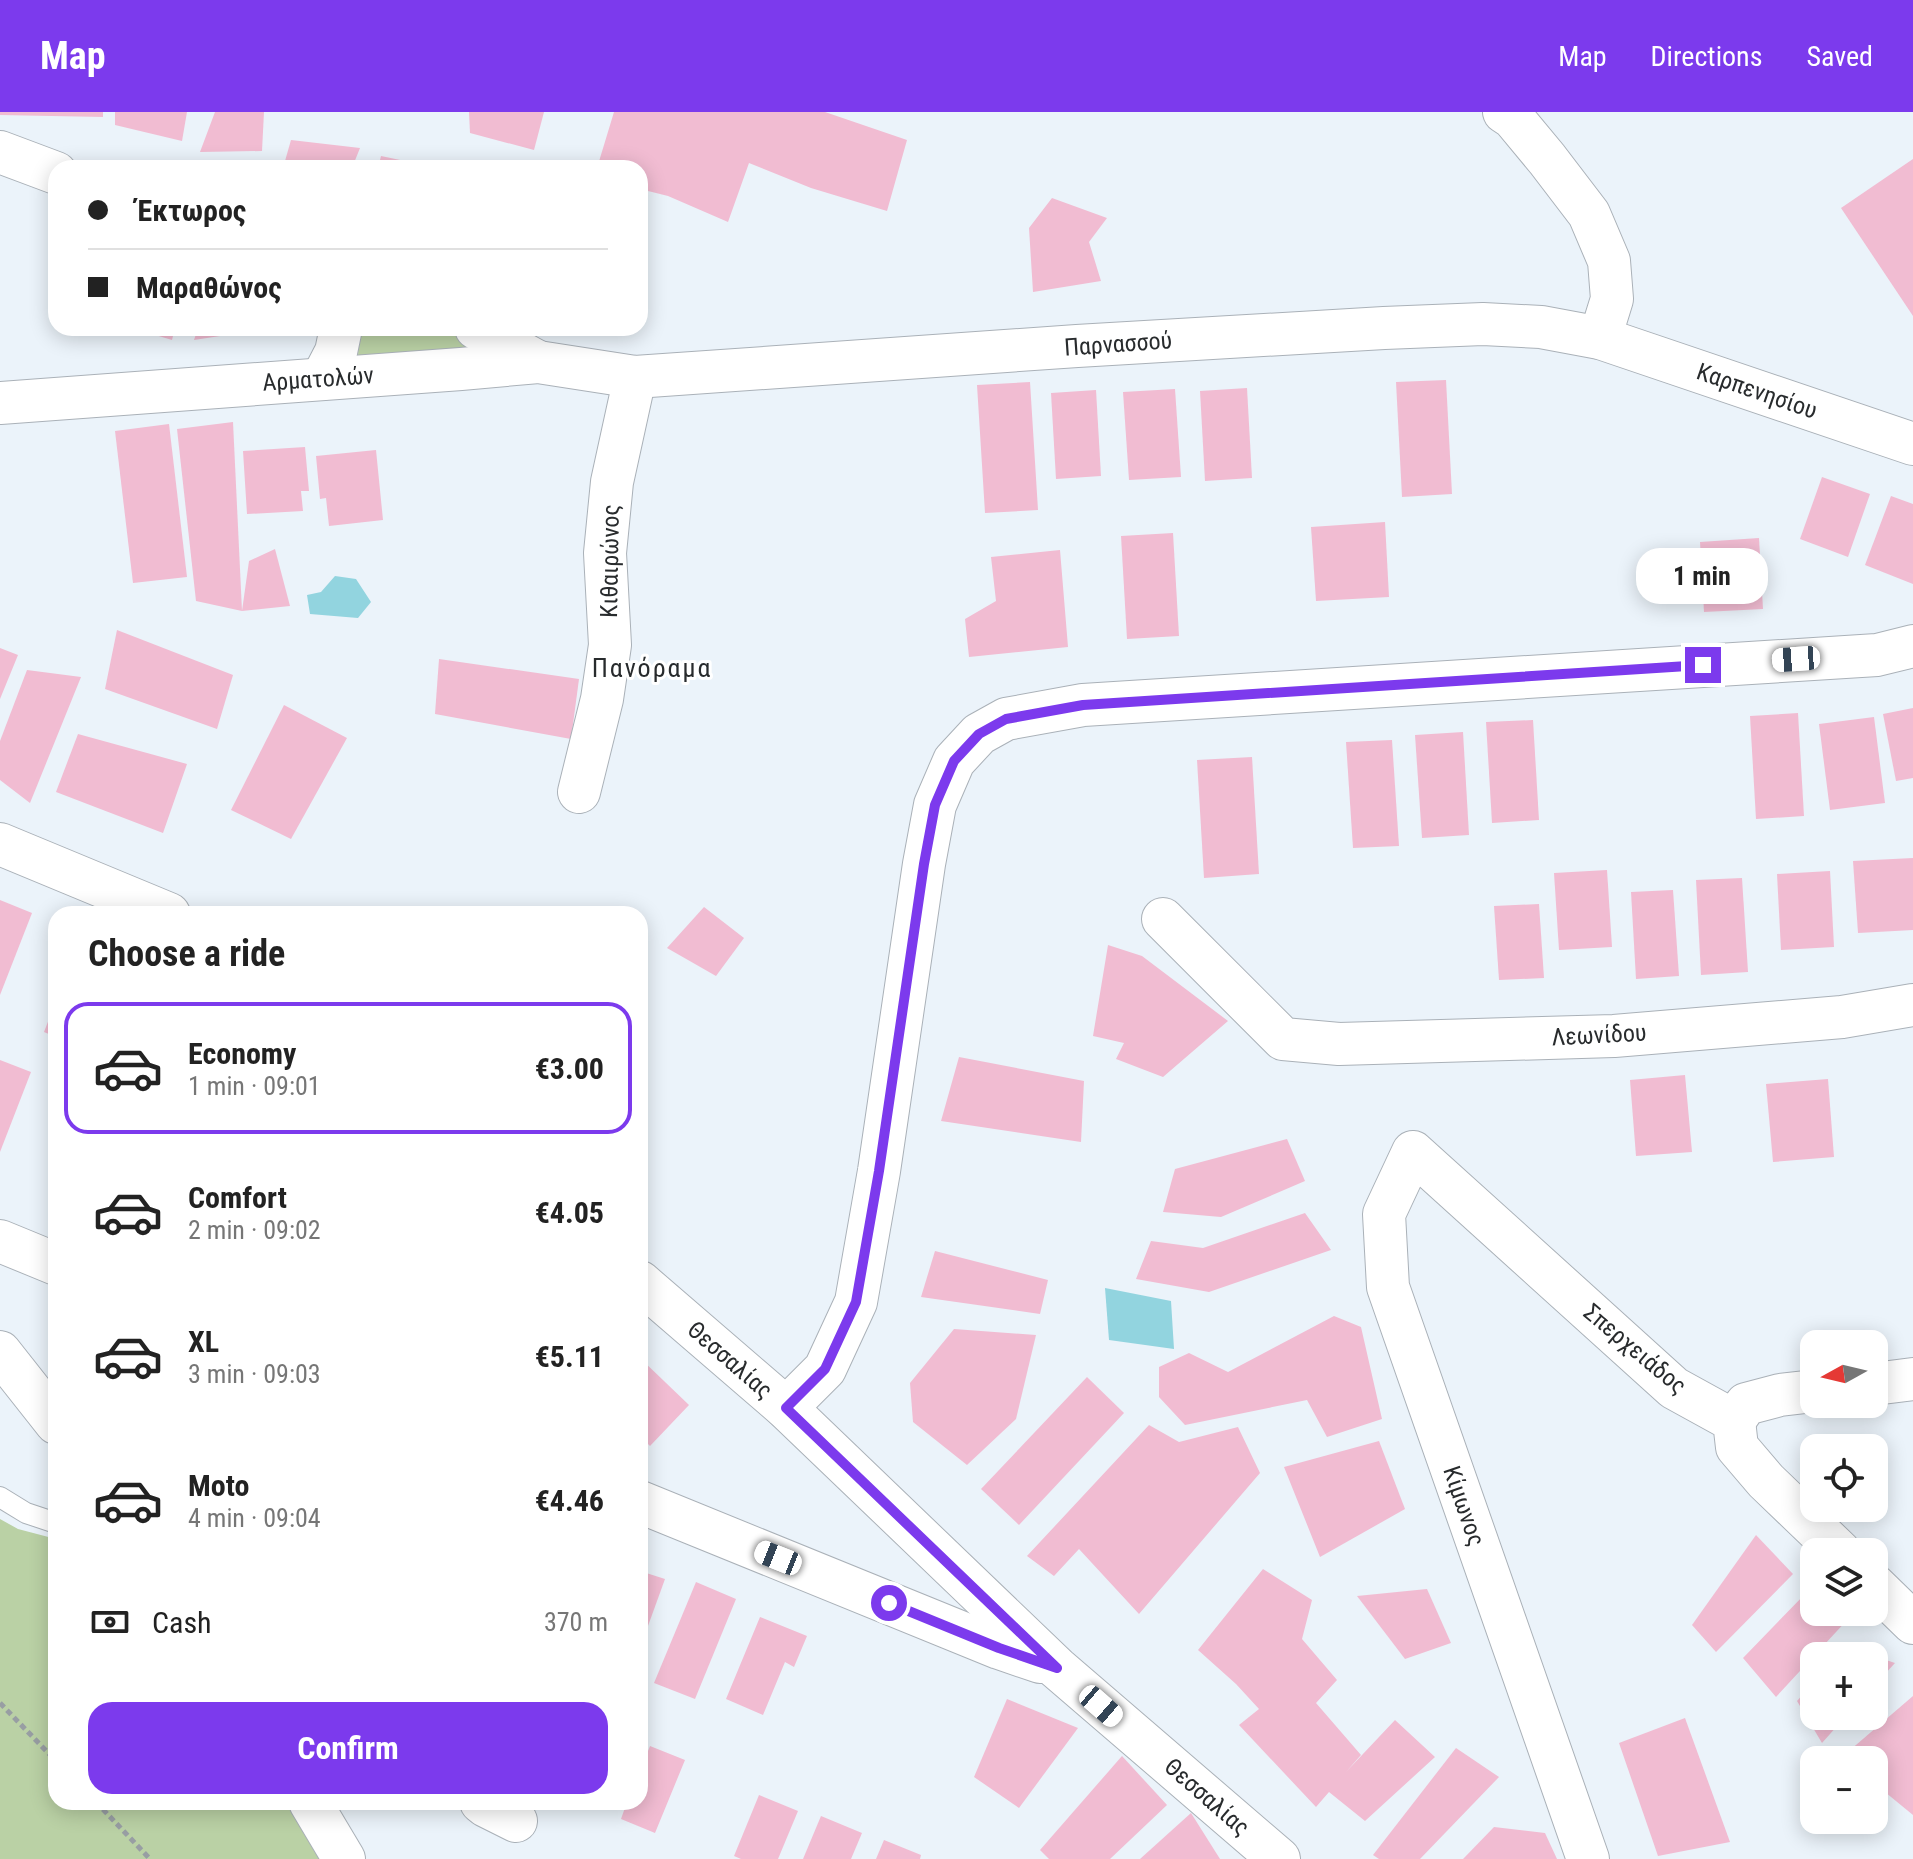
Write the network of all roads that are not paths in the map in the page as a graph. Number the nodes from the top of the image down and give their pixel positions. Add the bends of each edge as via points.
1 (1504, 112) edge
2 (0, 152) edge
3 (48, 170) edge
4 (339, 336) edge
5 (491, 336) edge
6 (1600, 338) junction
7 (538, 362) junction
8 (635, 377) junction
9 (322, 379) junction
10 (0, 403) edge
11 (1913, 444) edge
12 (1913, 646) edge
13 (579, 792) dead end
14 (0, 844) edge
15 (150, 906) edge
16 (1163, 919) dead end
17 (1913, 1005) edge
18 (1413, 1152) joint
19 (0, 1241) edge
20 (48, 1261) edge
21 (648, 1289) edge
22 (0, 1352) edge
23 (1913, 1379) edge
24 (1888, 1382) edge
25 (1800, 1393) edge
26 (786, 1408) junction
27 (48, 1413) edge
28 (1734, 1421) junction
29 (0, 1497) edge
30 (648, 1505) edge
31 (48, 1520) edge
32 (1825, 1538) edge
33 (1888, 1599) edge
34 (1913, 1623) edge
35 (1057, 1668) junction
36 (315, 1810) edge
37 (344, 1859) edge
38 (1279, 1859) edge
39 (1588, 1859) edge

1 - 6 street via 1589,214 1609,261 1612,299
2 - 3 street
4 - 9 street
5 - 7 street
6 - 8 street, Παρνασσού via 1526,326 1398,327
6 - 11 street, Καρπενησίου
7 - 8 street, Αρματολών
7 - 9 street, Αρματολών
8 - 13 street, Κιθαιρώνος via 612,482 605,553 610,645
9 - 10 street, Αρματολών
12 - 26 street via 1877,655 1083,705 1006,719 979,734 954,761 935,805 856,1302 825,1369
14 - 15 street
16 - 17 street, Λεωνίδου via 1283,1039 1339,1044 1614,1036 1842,1017
18 - 28 street, Σπερχειάδος via 1674,1388
18 - 39 street, Κίμωνος via 1384,1214 1388,1287
19 - 20 street
21 - 26 street, Θεσσαλίας
22 - 27 street
23 - 24 street
25 - 28 street via 1746,1404
26 - 35 street, Θεσσαλίας
28 - 32 street via 1737,1447
29 - 31 lane
30 - 35 street
33 - 34 street
35 - 38 street, Θεσσαλίας
36 - 37 street

